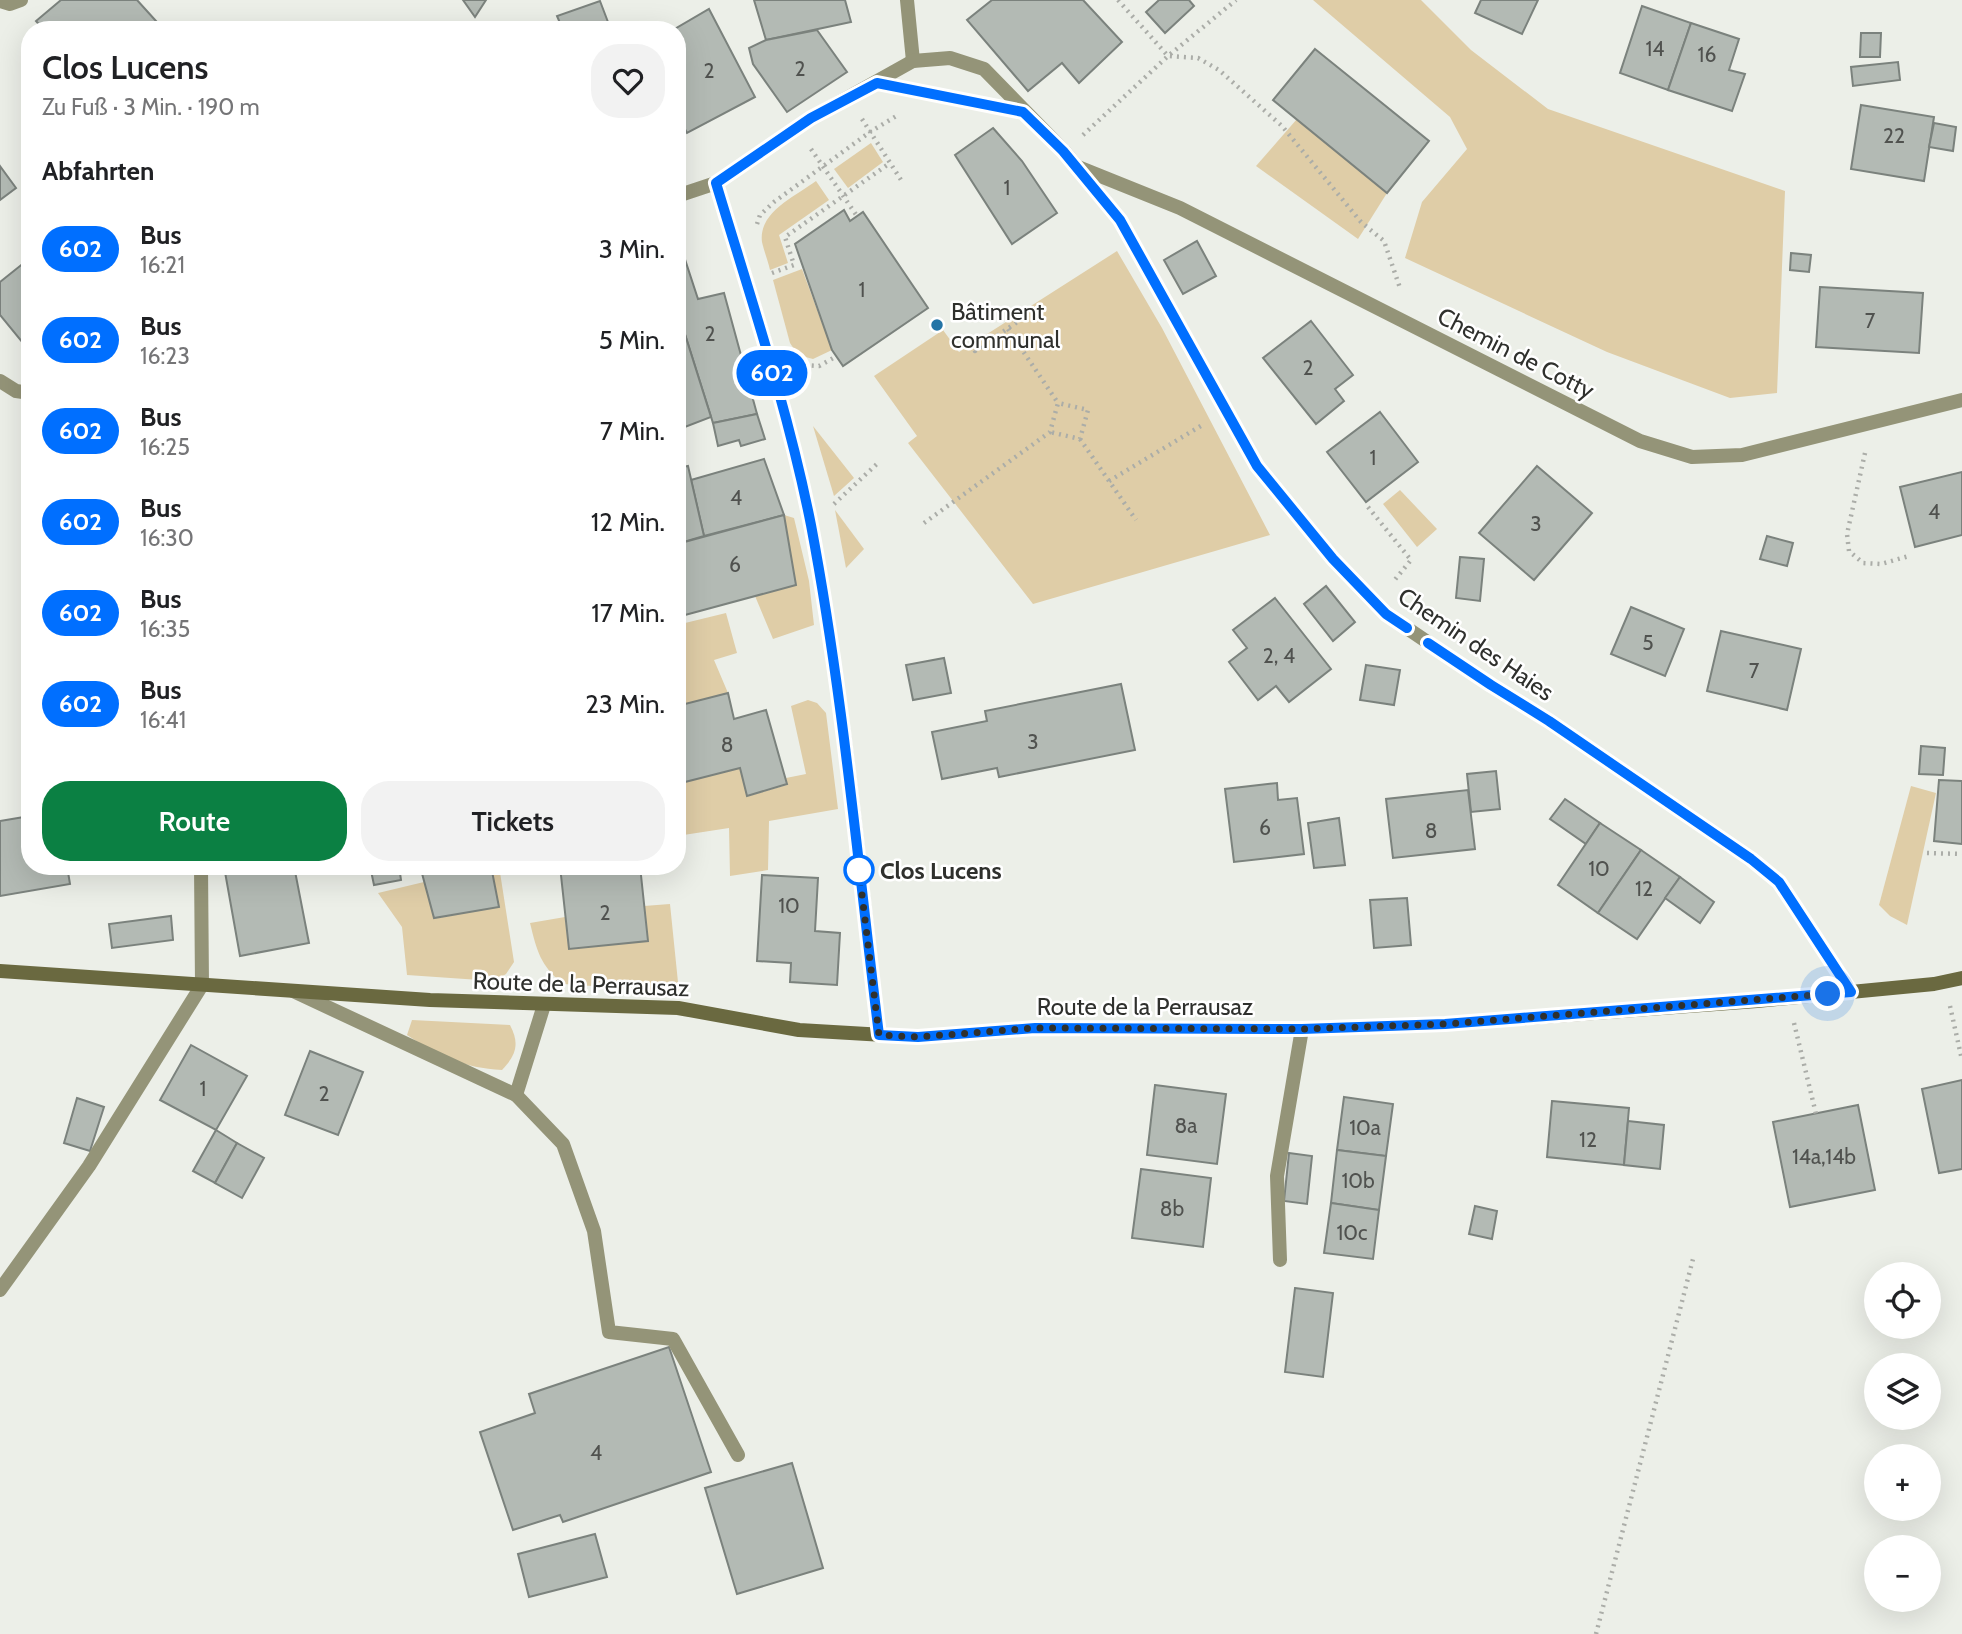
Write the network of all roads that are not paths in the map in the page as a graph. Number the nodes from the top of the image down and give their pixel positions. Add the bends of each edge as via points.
1 (21, 0) edge
2 (907, 0) edge
3 (0, 1) edge
4 (913, 61) junction
5 (877, 83) junction
6 (1023, 112) junction
7 (1073, 165) junction
8 (716, 183) junction
9 (686, 193) edge
10 (0, 381) edge
11 (21, 392) edge
12 (1962, 400) edge
13 (201, 875) edge
14 (0, 971) edge
15 (1962, 978) edge
16 (202, 985) junction
17 (289, 989) junction
18 (1851, 992) junction
19 (544, 1005) junction
20 (1302, 1029) junction
21 (879, 1035) junction
22 (516, 1095) junction
23 (1280, 1260) dead end
24 (0, 1290) edge
25 (738, 1455) dead end

1 - 3 street
2 - 4 street
4 - 5 street
4 - 6 street, Chemin des Haies via 950,58 984,69
5 - 6 street
5 - 8 street via 796,128
6 - 7 street, Chemin des Haies
7 - 12 street, Chemin de Cotty via 1180,208 1640,441 1692,457 1742,455
7 - 18 street, Chemin des Haies via 1120,220 1257,466 1333,559 1386,614 1760,866 1779,882
8 - 9 street
8 - 21 street via 811,526 836,673
10 - 11 street
13 - 16 street
14 - 16 street, Route de la Perrausaz
15 - 18 street, Route de la Perrausaz
16 - 17 street, Route de la Perrausaz
16 - 24 street via 89,1166
17 - 19 street, Route de la Perrausaz
17 - 22 street
18 - 20 street, Route de la Perrausaz via 1445,1024
19 - 21 street, Route de la Perrausaz via 678,1008 799,1030
19 - 22 street
20 - 21 street, Route de la Perrausaz via 1035,1028 918,1037
20 - 23 street via 1277,1176
22 - 25 street via 563,1144 594,1231 609,1332 673,1339

